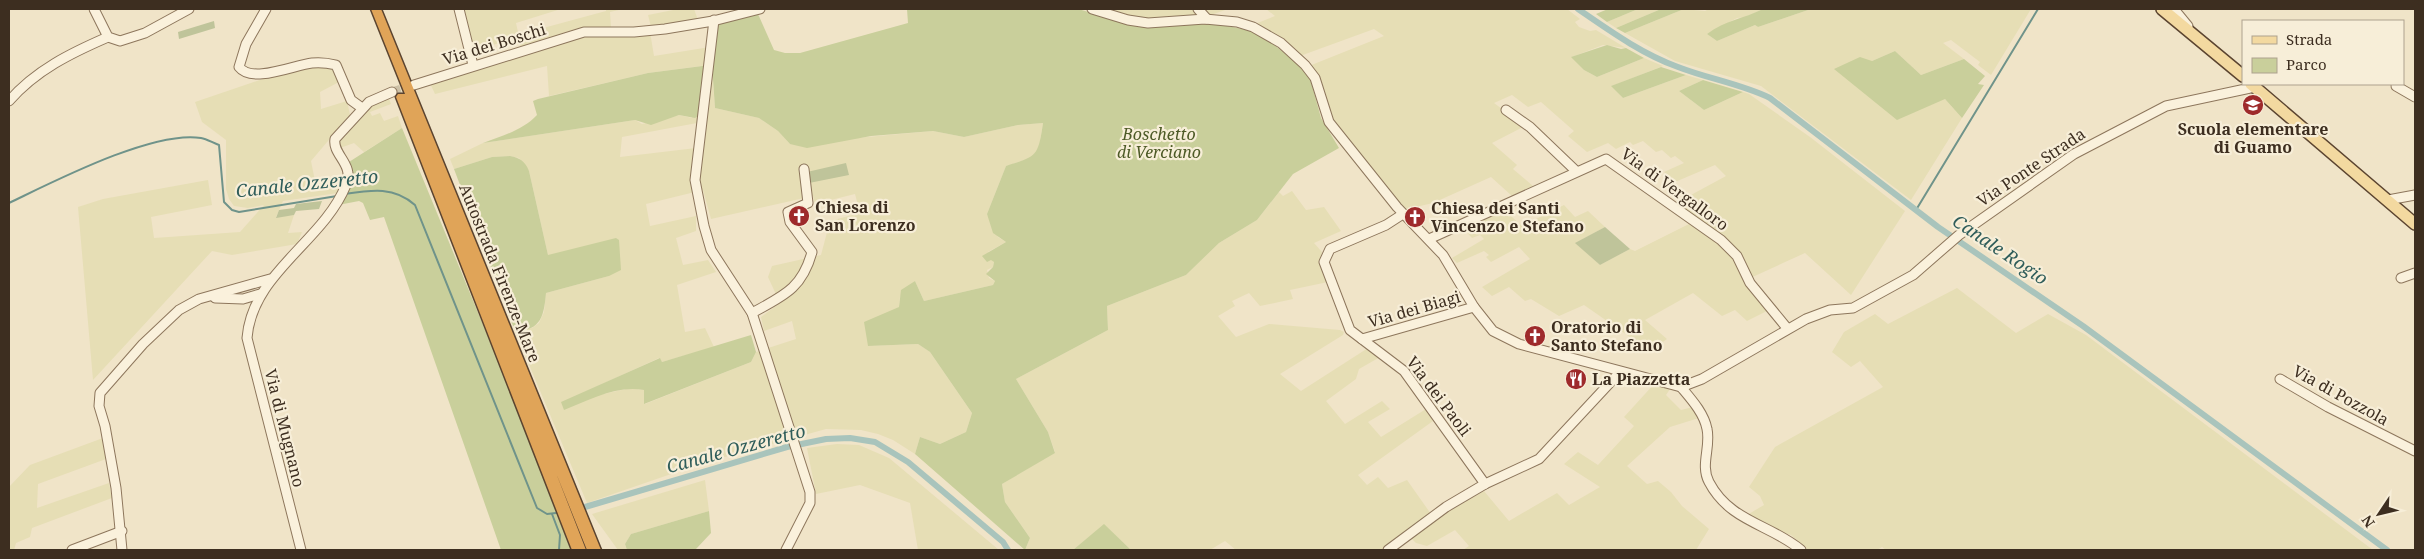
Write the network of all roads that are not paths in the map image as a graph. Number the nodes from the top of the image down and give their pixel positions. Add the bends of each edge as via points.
1 (94, 9) edge
2 (189, 9) edge
3 (266, 9) edge
4 (368, 9) edge
5 (376, 9) edge
6 (459, 9) edge
7 (760, 9) edge
8 (1092, 9) edge
9 (1198, 9) edge
10 (2162, 9) edge
11 (2174, 9) edge
12 (1207, 18) junction
13 (714, 20) junction
14 (2193, 33) junction
15 (108, 37) junction
16 (473, 65) junction
17 (2242, 75) edge
18 (414, 84) tunnel mouth
19 (2253, 85) edge
20 (2396, 86) dead end
21 (392, 92) tunnel mouth
22 (2415, 97) edge
23 (9, 101) edge
24 (362, 108) junction
25 (1506, 110) dead end
26 (804, 170) dead end
27 (1576, 171) junction
28 (2415, 195) edge
29 (2388, 200) junction
30 (1403, 214) junction
31 (2415, 224) edge
32 (1429, 239) junction
33 (2415, 273) edge
34 (273, 278) junction
35 (2401, 278) dead end
36 (246, 288) junction
37 (260, 294) junction
38 (235, 299) junction
39 (190, 303) junction
40 (1474, 307) junction
41 (752, 313) junction
42 (250, 314) junction
43 (1787, 328) junction
44 (1362, 340) junction
45 (1620, 372) junction
46 (2280, 379) dead end
47 (1681, 387) junction
48 (2415, 451) edge
49 (1485, 484) junction
50 (122, 531) junction
51 (72, 550) edge
52 (122, 550) edge
53 (301, 550) edge
54 (579, 550) edge
55 (594, 550) edge
56 (786, 550) edge
57 (1388, 550) edge
58 (1802, 550) edge

1 - 15 street
2 - 15 street via 137,36 120,41
3 - 24 street via 252,31 239,67 256,75 307,63 330,62 336,65 351,100
4 - 54 highway, Autostrada Firenze-Mare
5 - 55 highway, Autostrada Firenze-Mare
6 - 16 street
7 - 13 street, Via dei Boschi
8 - 12 street via 1142,23
9 - 12 street
10 - 14 main road
11 - 14 street
12 - 30 street via 1252,25 1267,33 1308,69 1317,81 1329,122
13 - 16 street, Via dei Boschi via 635,32 584,32
13 - 41 street via 695,180 711,250
14 - 17 main road
15 - 23 street via 59,59 26,83
16 - 18 street, Via dei Boschi
19 - 29 main road
19 - 43 street, Via Ponte Strada via 2154,111 2074,154 1955,238 1913,275 1854,308 1842,306
20 - 22 street
21 - 24 street
24 - 34 street, Via di Mugnano via 334,144 349,174 345,190
25 - 27 street via 1530,127
26 - 41 street via 808,203 788,212 790,222 812,252 809,269 793,290
27 - 32 street, Via di Vergalloro
27 - 43 street, Via di Vergalloro via 1610,160 1721,240 1737,256 1750,283
28 - 29 street
29 - 31 main road
30 - 32 street
30 - 44 street, Via dei Paoli via 1330,250 1324,257 1347,326
32 - 40 street via 1456,272
33 - 35 street
34 - 36 street
34 - 37 street, Via di Mugnano
36 - 37 street
36 - 39 street
37 - 38 street
37 - 42 street, Via di Mugnano
38 - 39 street via 218,298
38 - 42 street
39 - 50 street via 174,314 107,385 97,400 114,470
40 - 44 street, Via dei Biagi
40 - 45 street via 1492,331 1510,341
41 - 56 street via 810,492 810,503
42 - 53 street, Via di Mugnano via 246,338
43 - 47 street, Via Ponte Strada via 1703,378
44 - 49 street, Via dei Paoli via 1404,371
45 - 47 street
45 - 49 street via 1539,459
46 - 48 street, Via di Pozzola
47 - 58 street via 1705,421 1708,434 1704,467 1706,476 1722,500 1763,529 1791,541
49 - 57 street via 1446,507
50 - 51 street
50 - 52 street

